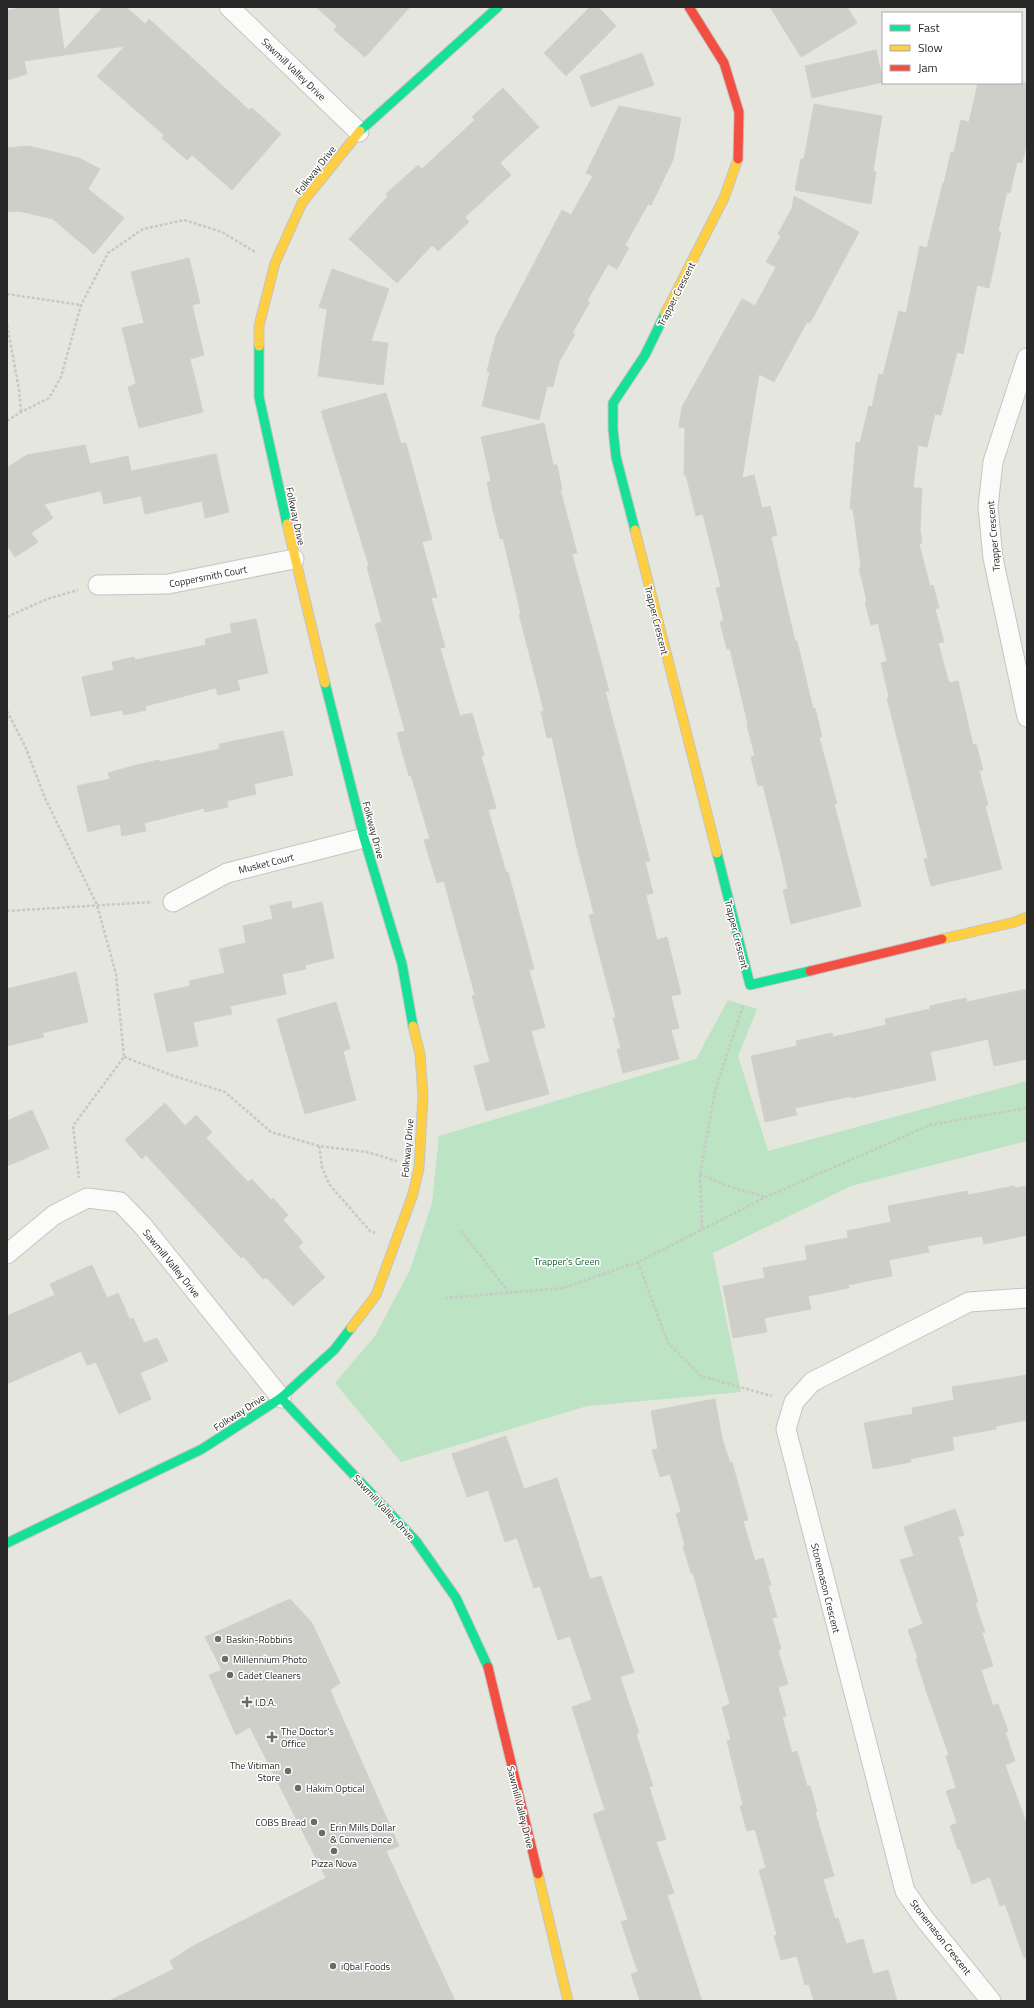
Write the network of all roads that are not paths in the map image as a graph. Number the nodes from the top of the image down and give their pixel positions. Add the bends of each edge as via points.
1 (229, 7) edge
2 (498, 7) edge
3 (689, 7) edge
4 (359, 132) junction
5 (1027, 358) edge
6 (294, 560) junction
7 (98, 585) road end
8 (1027, 717) edge
9 (364, 838) junction
10 (173, 902) road end
11 (1027, 917) edge
12 (7, 1254) edge
13 (1027, 1298) edge
14 (281, 1398) junction
15 (7, 1543) edge
16 (568, 2001) edge
17 (991, 2001) edge

1 - 4 street, Sawmill Valley Drive
2 - 4 street, Folkway Drive
3 - 11 street, Trapper Crescent via 724,63 739,112 739,156 724,198 645,355 613,403 613,429 618,465 750,985
4 - 6 street, Folkway Drive via 302,203 275,263 259,326 259,397
5 - 8 street, Trapper Crescent via 992,462 988,507 993,558
6 - 7 street, Coppersmith Court via 168,584
6 - 9 street, Folkway Drive
9 - 10 street, Musket Court via 227,873
9 - 14 street, Folkway Drive via 402,964 410,1017 420,1054 422,1096 418,1168 413,1194 376,1295 334,1350
12 - 14 street, Sawmill Valley Drive via 54,1215 87,1198 120,1202 143,1226
13 - 17 street, Stonemason Crescent via 969,1302 812,1382 794,1402 786,1429 905,1892
14 - 15 street, Folkway Drive via 202,1450
14 - 16 street, Sawmill Valley Drive via 416,1541 456,1598 488,1668

